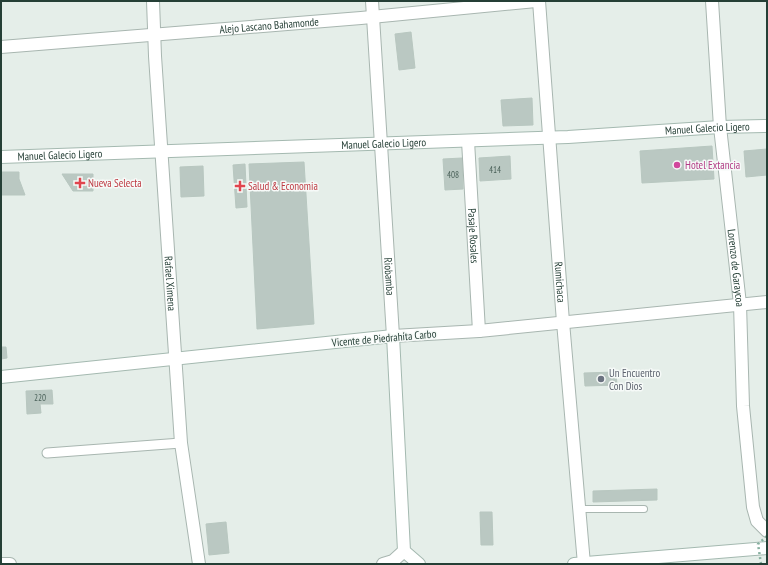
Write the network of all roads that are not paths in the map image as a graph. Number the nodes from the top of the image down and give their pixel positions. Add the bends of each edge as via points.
1 (153, 1) edge
2 (372, 1) edge
3 (538, 1) edge
4 (712, 1) edge
5 (373, 17) junction
6 (154, 34) junction
7 (1, 47) edge
8 (767, 126) edge
9 (720, 127) junction
10 (549, 138) junction
11 (468, 141) junction
12 (380, 144) junction
13 (161, 150) junction
14 (1, 157) edge
15 (767, 302) edge
16 (740, 304) junction
17 (563, 322) junction
18 (480, 331) junction
19 (393, 336) junction
20 (177, 357) junction
21 (1, 377) edge
22 (181, 443) junction
23 (47, 453) dead end
24 (580, 509) junction
25 (644, 509) dead end
26 (767, 531) edge
27 (767, 548) edge
28 (404, 551) junction
29 (1, 564) edge
30 (10, 564) edge
31 (199, 564) edge
32 (383, 564) edge
33 (419, 564) edge
34 (574, 564) edge
35 (584, 564) edge

1 - 6 street, Rafael Ximena
2 - 5 street, Riobamba
3 - 5 street, Alejo Lascano Bahamonde
3 - 10 street, Rumichaca
4 - 9 street, Lorenzo de Garaycoa
5 - 6 street, Alejo Lascano Bahamonde
5 - 12 street, Riobamba
6 - 7 street, Alejo Lascano Bahamonde
6 - 13 street, Rafael Ximena
8 - 9 street, Manuel Galecio Ligero
9 - 10 street, Manuel Galecio Ligero
9 - 16 street, Lorenzo de Garaycoa
10 - 11 street, Manuel Galecio Ligero
10 - 17 street, Rumichaca
11 - 12 street, Manuel Galecio Ligero
11 - 18 street, Pasaje Rosales
12 - 13 street, Manuel Galecio Ligero
12 - 19 street, Riobamba
13 - 14 street, Manuel Galecio Ligero
13 - 20 street, Rafael Ximena
15 - 16 street, Vicente de Piedrahíta Carbo
16 - 17 street, Vicente de Piedrahíta Carbo
16 - 26 street, Lorenzo de Garaycoa via 743,406 753,507 757,521
17 - 18 street, Vicente de Piedrahíta Carbo
17 - 24 street, Rumichaca
18 - 19 street, Vicente de Piedrahíta Carbo
19 - 20 street, Vicente de Piedrahíta Carbo
19 - 28 street, Riobamba
20 - 21 street, Vicente de Piedrahíta Carbo
20 - 22 street, Rafael Ximena
22 - 23 street
22 - 31 street, Rafael Ximena
24 - 25 lane
24 - 35 street, Rumichaca
27 - 35 street
28 - 32 street via 393,561
28 - 33 street
29 - 30 street
34 - 35 street

